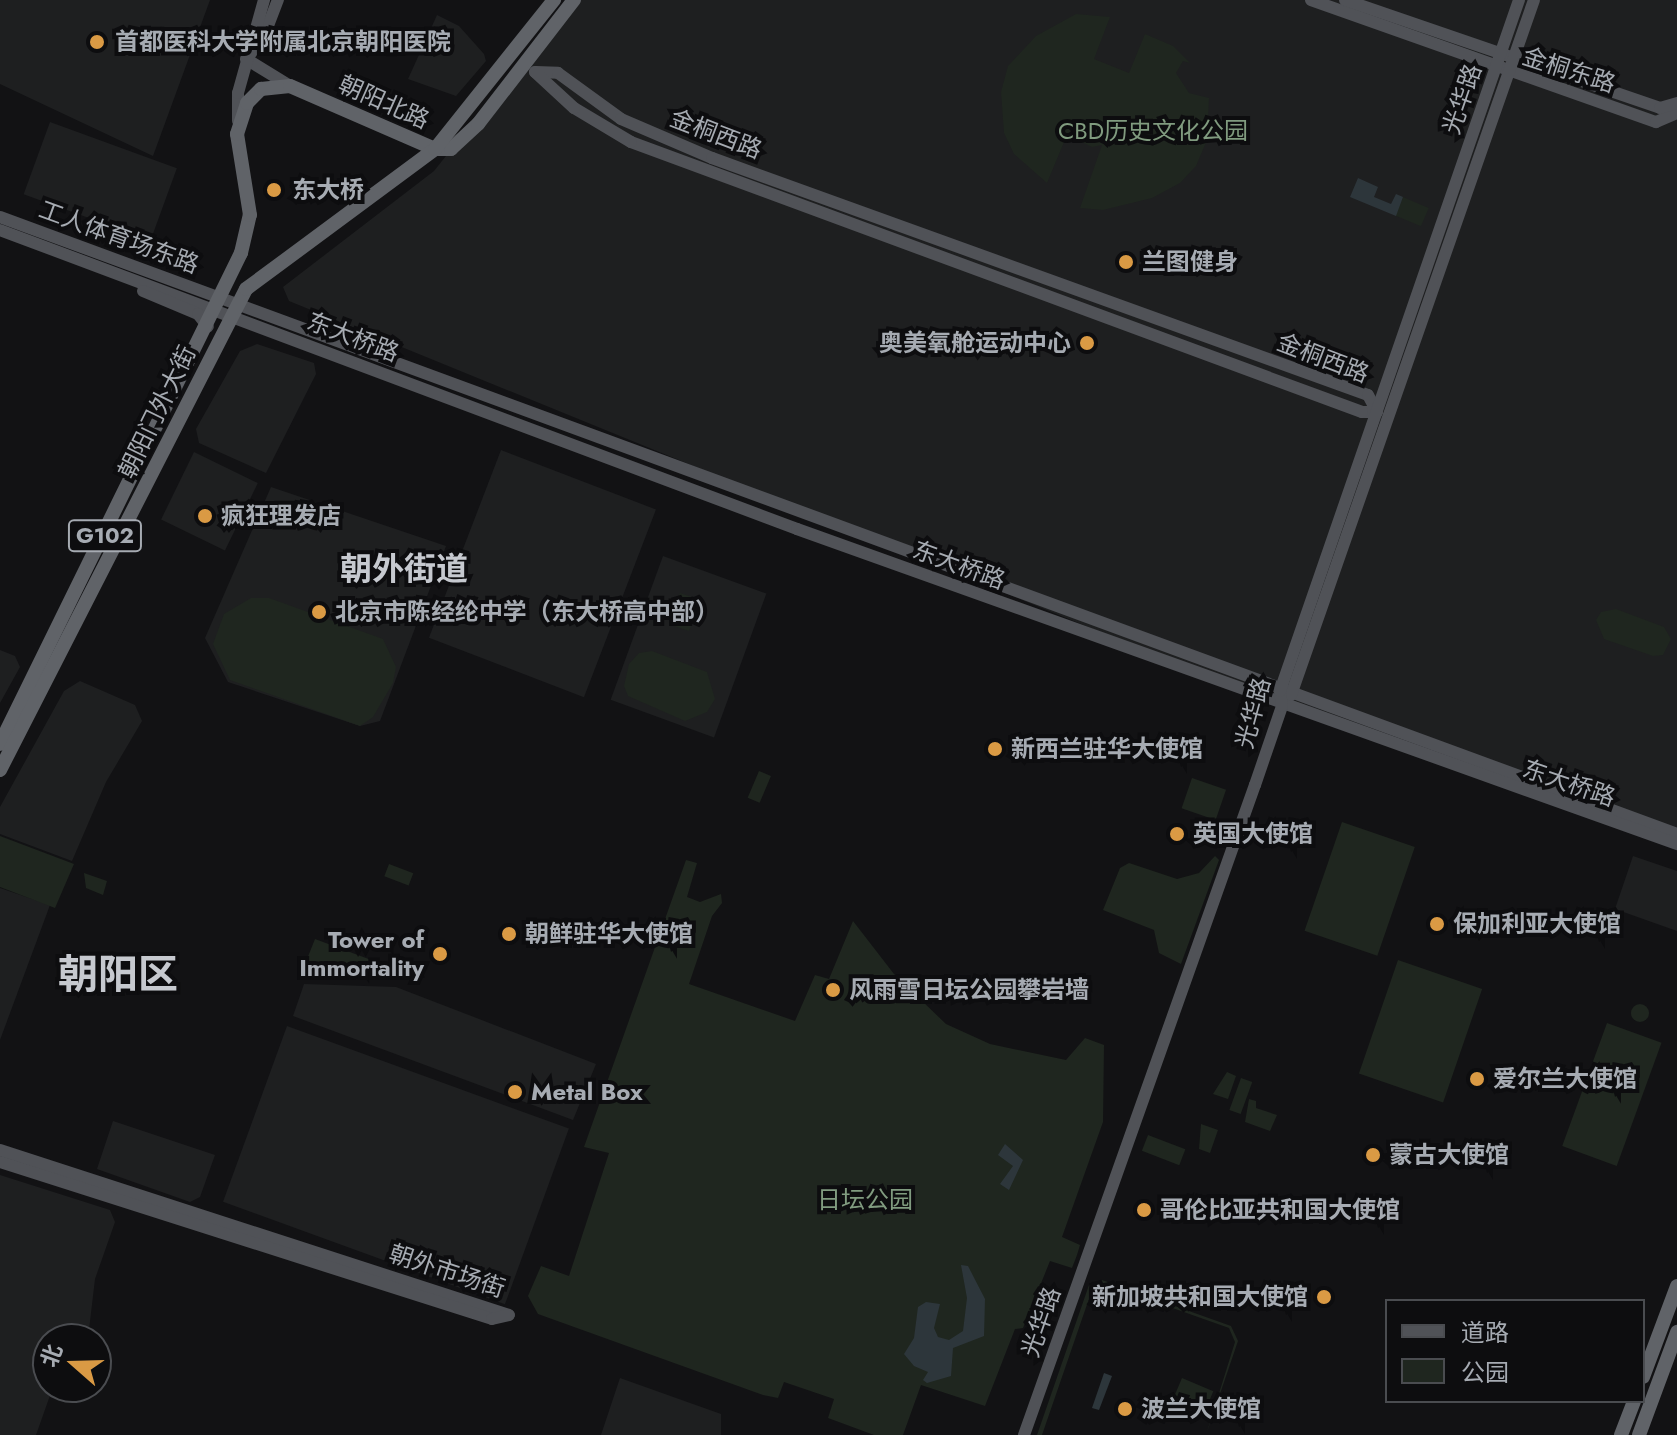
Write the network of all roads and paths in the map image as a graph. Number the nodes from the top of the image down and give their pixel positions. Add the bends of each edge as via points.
1 (264, 0) edge
2 (278, 0) edge
3 (554, 0) edge
4 (574, 0) edge
5 (1311, 0) edge
6 (1345, 0) edge
7 (1519, 0) edge
8 (1534, 0) edge
9 (1506, 57) junction
10 (246, 59) junction
11 (1502, 70) junction
12 (290, 86) junction
13 (1677, 100) edge
14 (1660, 108) junction
15 (1677, 113) edge
16 (238, 121) junction
17 (1656, 122) junction
18 (435, 149) junction
19 (0, 217) edge
20 (0, 230) edge
21 (107, 269) junction
22 (226, 306) junction
23 (208, 327) junction
24 (1377, 412) junction
25 (1286, 693) junction
26 (1282, 706) junction
27 (0, 744) edge
28 (0, 770) edge
29 (1677, 834) edge
30 (1677, 844) edge
31 (0, 1150) edge
32 (0, 1162) edge
33 (1677, 1286) edge
34 (1677, 1332) edge
35 (1645, 1372) edge
36 (1633, 1403) edge
37 (1024, 1435) edge
38 (1621, 1435) edge
39 (1639, 1435) edge

1 - 10 main road
2 - 10 main road via 264,36
3 - 18 highway, G102
4 - 18 highway, G102 via 467,136 451,149
5 - 11 main road, 金桐东路
6 - 9 main road, 金桐东路
7 - 9 main road, 光华路
8 - 9 main road, 光华路
9 - 11 main road, 光华路
9 - 14 main road, 金桐东路
10 - 12 main road
10 - 16 main road
11 - 17 main road, 金桐东路
11 - 24 main road, 光华路
11 - 25 main road, 光华路
12 - 16 highway via 261,89
12 - 18 highway, 朝阳北路
13 - 14 main road
14 - 17 main road
15 - 17 main road
16 - 22 highway, G102 via 249,227
18 - 22 highway, 朝阳门外大街 / G102
19 - 22 main road, 工人体育场东路
20 - 21 main road, 工人体育场东路
21 - 22 main road, 工人体育场东路
21 - 23 main road via 114,280 198,314
22 - 23 highway, 朝阳门外大街 / G102
22 - 25 main road, 东大桥路
22 - 26 main road, 东大桥路 via 785,525
22 - 28 highway, 朝阳门外大街 / G102
23 - 27 highway, 朝阳门外大街 / G102
24 - 24 main road, 金桐西路 via 1368,395 699,153 621,119 558,73 535,72 567,103 631,142 1362,412
24 - 25 main road, 光华路
25 - 26 main road, 光华路
25 - 29 main road, 东大桥路
26 - 30 main road, 东大桥路
26 - 37 main road, 光华路
31 - 32 main road, 朝外市场街 via 509,1315 492,1319
33 - 35 highway
34 - 39 highway
36 - 38 highway

